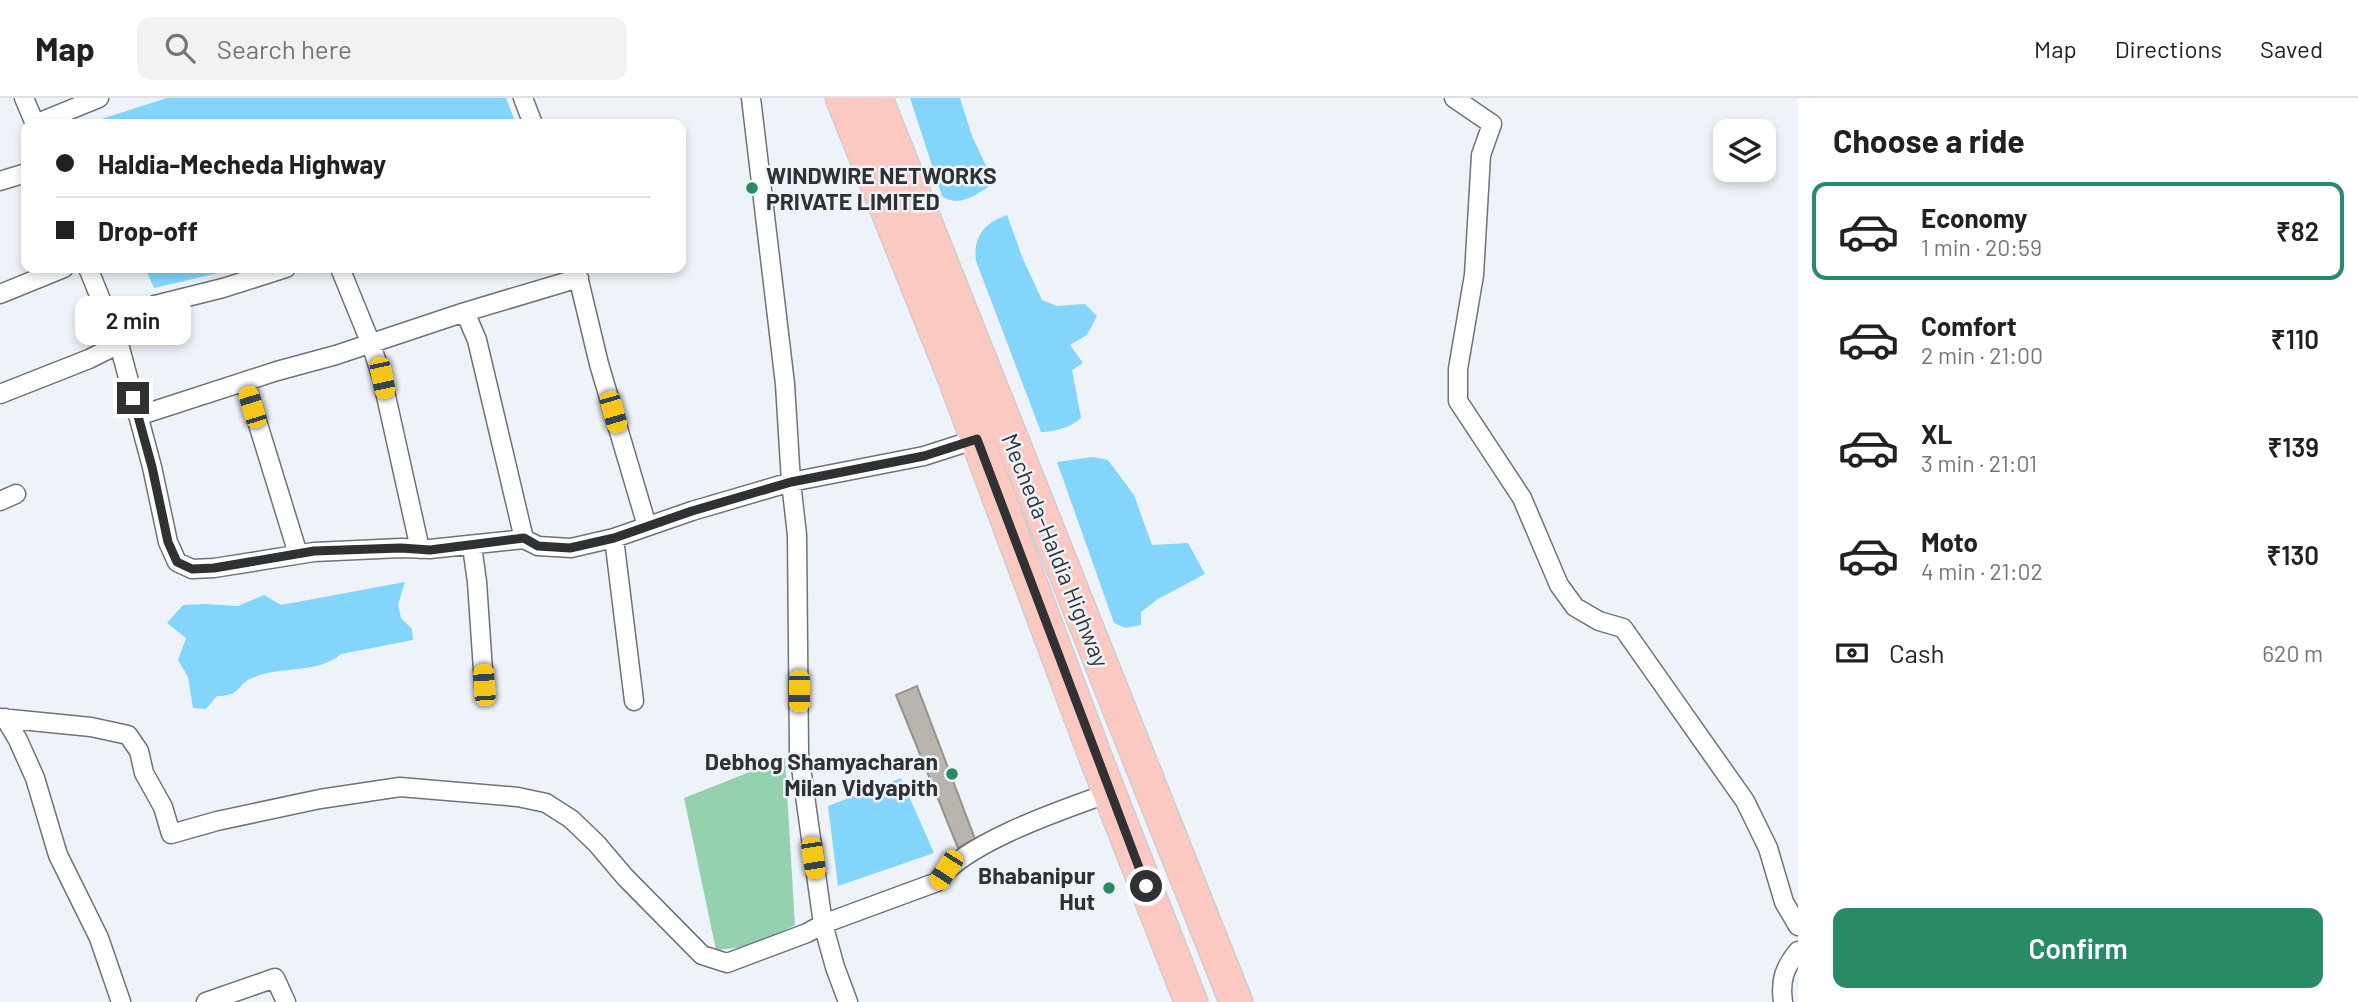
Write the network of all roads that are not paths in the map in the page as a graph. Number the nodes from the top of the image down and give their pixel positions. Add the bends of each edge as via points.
1 (24, 98) edge
2 (99, 98) edge
3 (523, 98) edge
4 (751, 98) edge
5 (842, 98) edge
6 (876, 98) edge
7 (1454, 98) edge
8 (33, 119) edge
9 (47, 119) edge
10 (531, 119) edge
11 (21, 175) edge
12 (0, 181) edge
13 (51, 273) edge
14 (90, 273) edge
15 (270, 273) edge
16 (342, 273) edge
17 (578, 273) edge
18 (0, 293) edge
19 (465, 312) junction
20 (116, 337) junction
21 (371, 344) junction
22 (245, 382) junction
23 (0, 394) edge
24 (138, 416) junction
25 (977, 439) junction
26 (791, 482) junction
27 (647, 526) junction
28 (524, 538) junction
29 (614, 538) junction
30 (472, 546) junction
31 (419, 549) junction
32 (298, 554) junction
33 (484, 685) dead end
34 (634, 701) dead end
35 (2, 718) edge
36 (1109, 793) junction
37 (823, 924) junction
38 (1798, 926) edge
39 (1798, 951) edge
40 (121, 1002) edge
41 (206, 1002) edge
42 (286, 1002) edge
43 (848, 1002) edge
44 (1191, 1002) edge
45 (1237, 1002) edge
46 (1783, 1002) edge

1 - 8 street
2 - 9 street
3 - 10 street
4 - 26 street via 785,384
5 - 25 highway
6 - 45 highway, Mecheda-Haldia Highway
7 - 38 street via 1492,124 1481,155 1474,275 1458,369 1458,401 1522,498 1559,585 1575,607 1623,628 1745,801 1768,848 1784,902
11 - 12 street
13 - 18 street
14 - 20 street
15 - 20 street via 155,305
16 - 21 street
17 - 19 street
17 - 27 street via 599,364
19 - 21 street
19 - 28 street via 477,340
20 - 23 street via 89,359
20 - 24 street
21 - 22 street
21 - 31 street
22 - 24 street
22 - 32 street
24 - 32 street via 168,542 177,562 192,569 214,568
25 - 26 street via 924,456
25 - 36 highway
26 - 27 street
26 - 37 street via 797,535 799,752
27 - 29 street
28 - 29 street via 538,546 570,548
28 - 30 street
29 - 34 street
30 - 31 street
30 - 33 street
31 - 32 street
35 - 37 street via 128,734 171,834 320,799 400,786 518,797 545,803 571,819 702,955 727,963
35 - 40 street via 35,778 58,855 99,938
36 - 37 street via 986,845 946,870 937,883
36 - 44 highway
37 - 43 street
39 - 46 street via 1783,976
41 - 42 street via 275,978

